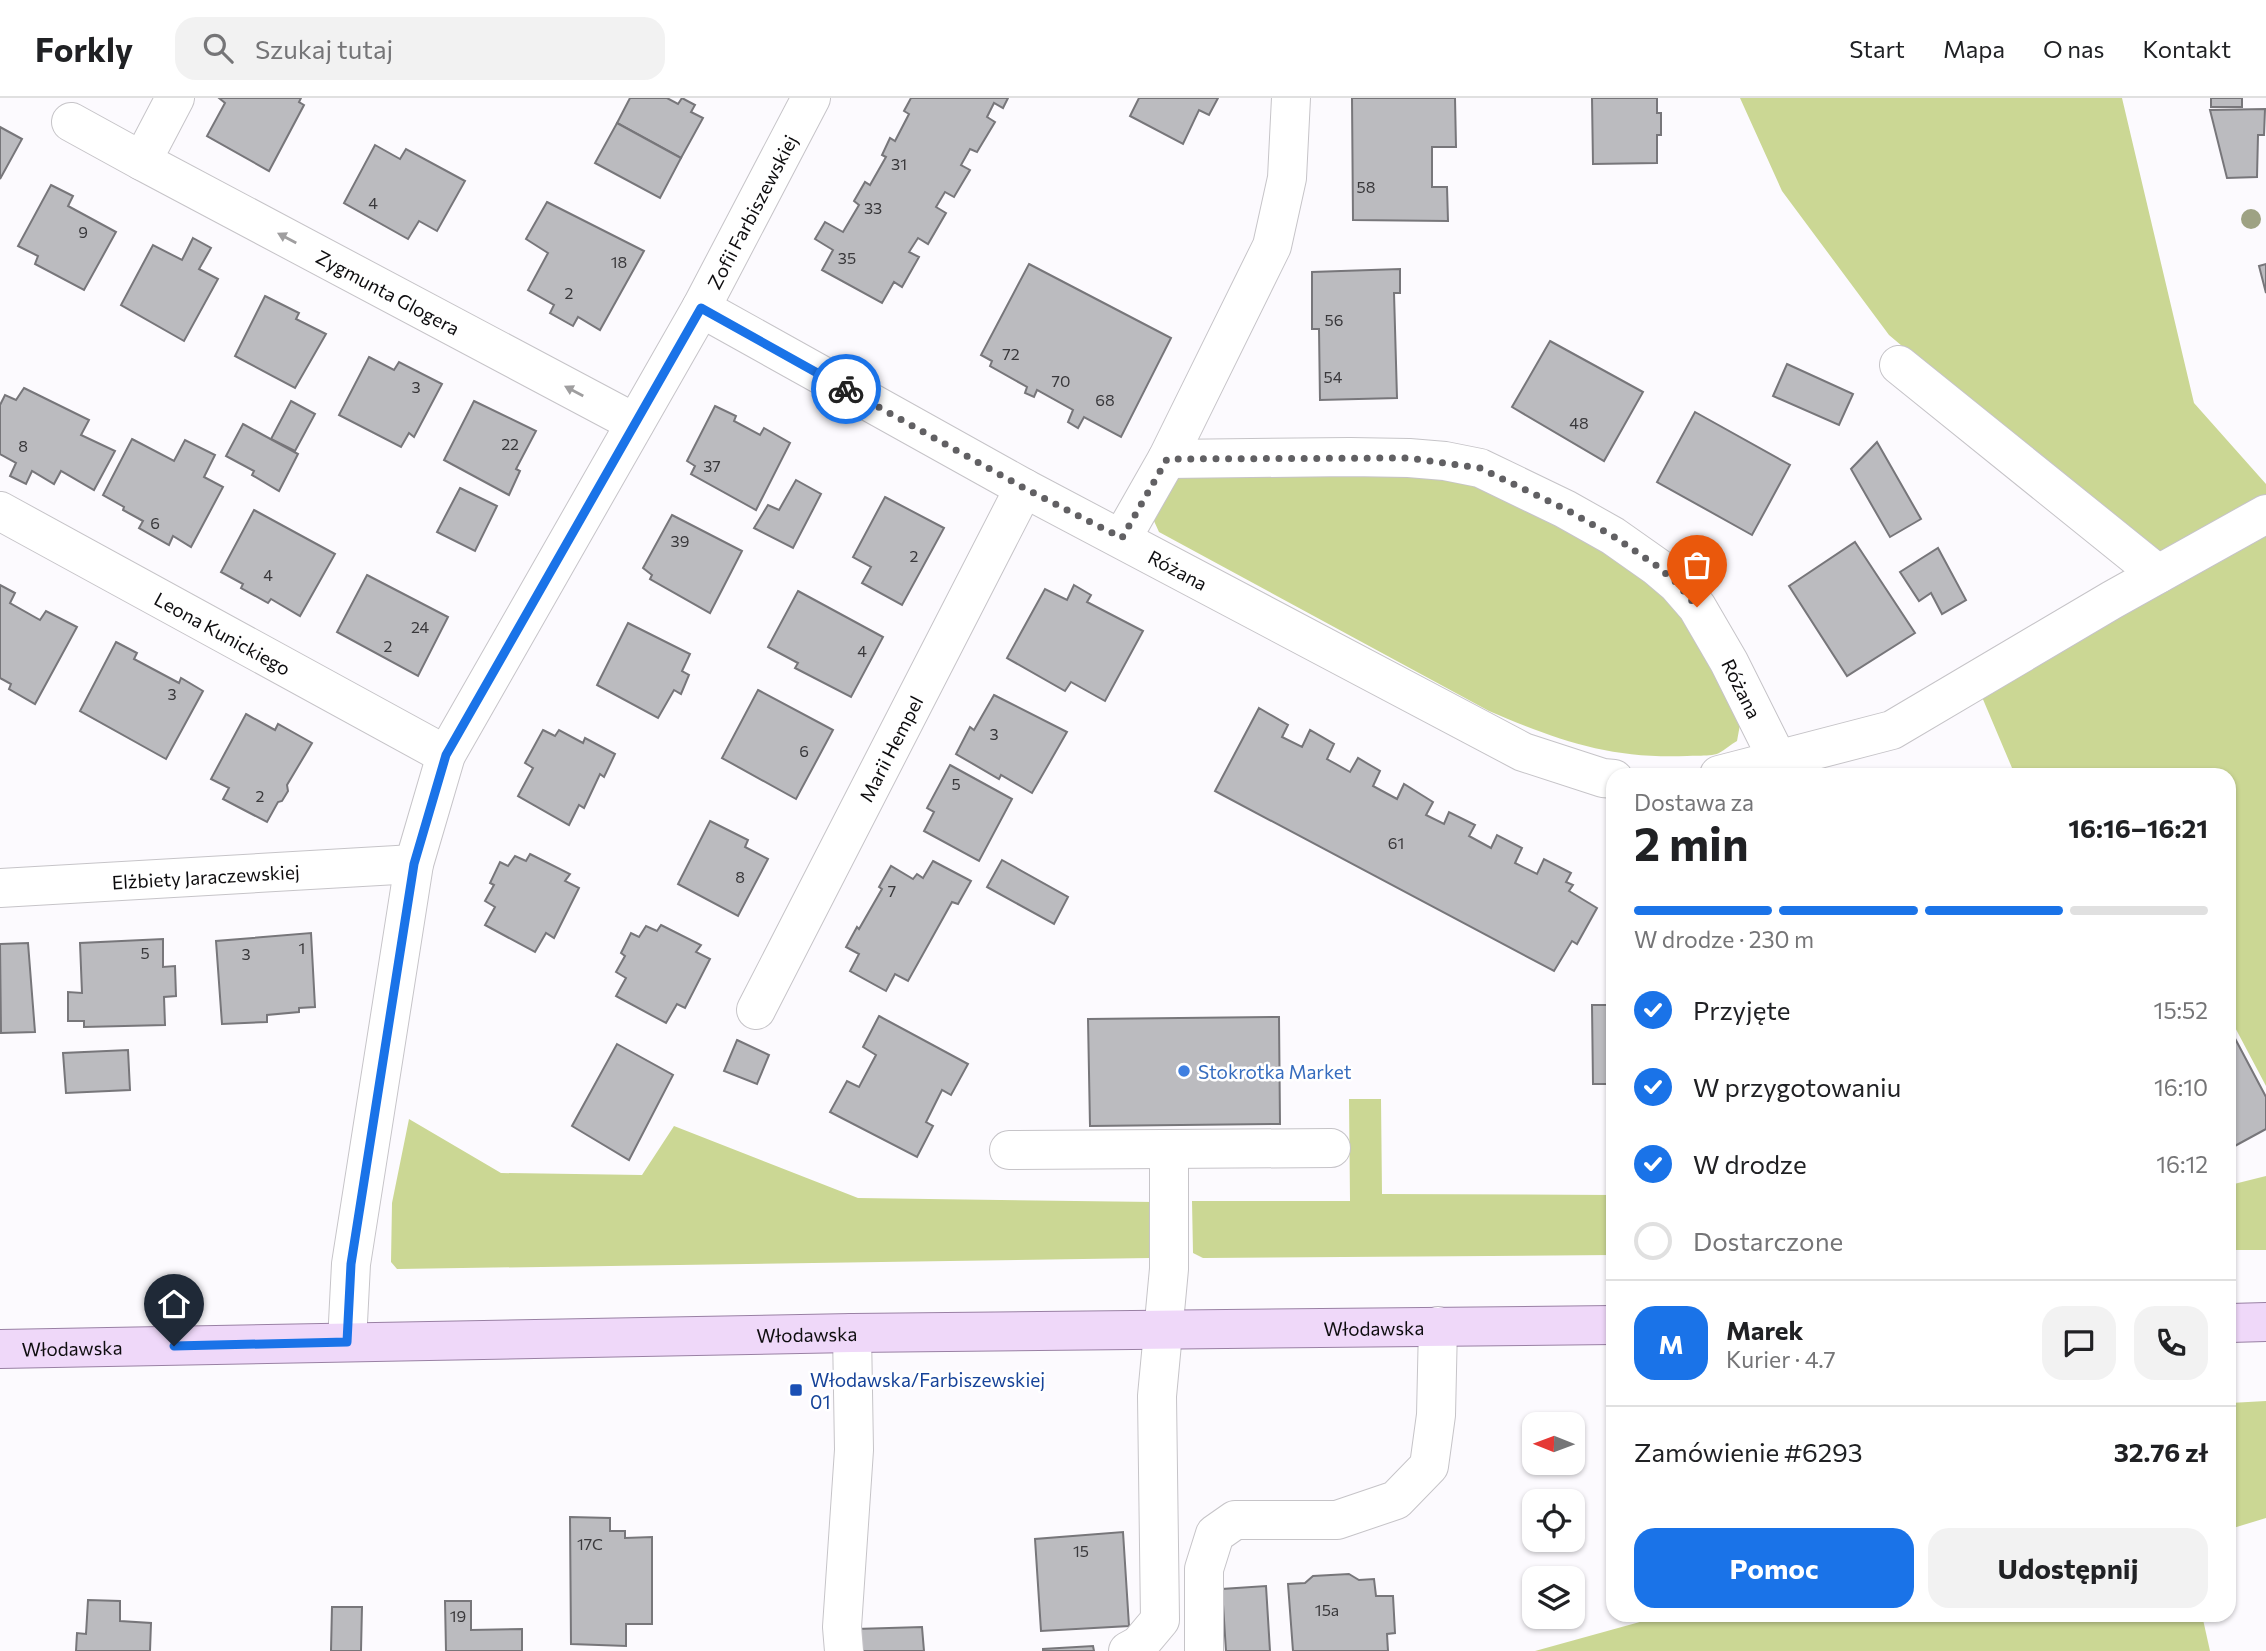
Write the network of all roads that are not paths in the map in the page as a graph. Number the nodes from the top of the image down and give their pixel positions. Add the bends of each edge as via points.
1 (175, 98) edge
2 (811, 98) edge
3 (1291, 98) edge
4 (71, 122) dead end
5 (142, 161) junction
6 (701, 308) junction
7 (1899, 365) dead end
8 (635, 423) junction
9 (1167, 459) junction
10 (1024, 488) junction
11 (0, 511) edge
12 (2266, 513) edge
13 (1122, 538) junction
14 (2158, 574) junction
15 (446, 755) junction
16 (1778, 760) junction
17 (1747, 768) edge
18 (1606, 778) edge
19 (414, 864) junction
20 (0, 888) edge
21 (756, 1010) dead end
22 (1331, 1148) dead end
23 (1009, 1150) dead end
24 (1169, 1150) junction
25 (2266, 1322) edge
26 (2236, 1323) edge
27 (1606, 1325) edge
28 (1438, 1326) junction
29 (1163, 1330) junction
30 (852, 1333) junction
31 (347, 1342) junction
32 (0, 1349) edge
33 (844, 1651) edge
34 (1128, 1651) edge
35 (1204, 1651) edge

1 - 5 street
2 - 6 street, Zofii Farbiszewskiej
3 - 9 street via 1287,178 1272,246
4 - 5 street, Zygmunta Glogera
8 -> 5 street, Zygmunta Glogera
6 - 8 street, Zofii Farbiszewskiej
6 - 10 street, Różana
7 - 14 street
8 - 15 street, Zofii Farbiszewskiej
9 - 13 street
9 - 16 street, Różana via 1445,461 1480,468 1565,509 1613,536 1678,584 1729,662
10 - 13 street, Różana
10 - 21 street, Marii Hempel
11 - 15 street, Leona Kunickiego
12 - 14 street
13 - 18 street, Różana via 1523,752
14 - 16 street via 1892,730
15 - 19 street, Zofii Farbiszewskiej
16 - 17 street
19 - 20 street, Elżbiety Jaraczewskiej
19 - 31 street, Zofii Farbiszewskiej via 351,1264
22 - 24 street
23 - 24 street
24 - 29 street via 1169,1269
25 - 26 main road
27 - 28 main road, Włodawska
28 - 29 main road, Włodawska
28 - 35 street via 1436,1415 1429,1466 1396,1500 1337,1520 1235,1520 1215,1534 1204,1569
29 - 30 main road, Włodawska
29 - 34 street via 1157,1396 1160,1620
30 - 31 main road, Włodawska
30 - 33 street via 854,1450
31 - 32 main road, Włodawska

